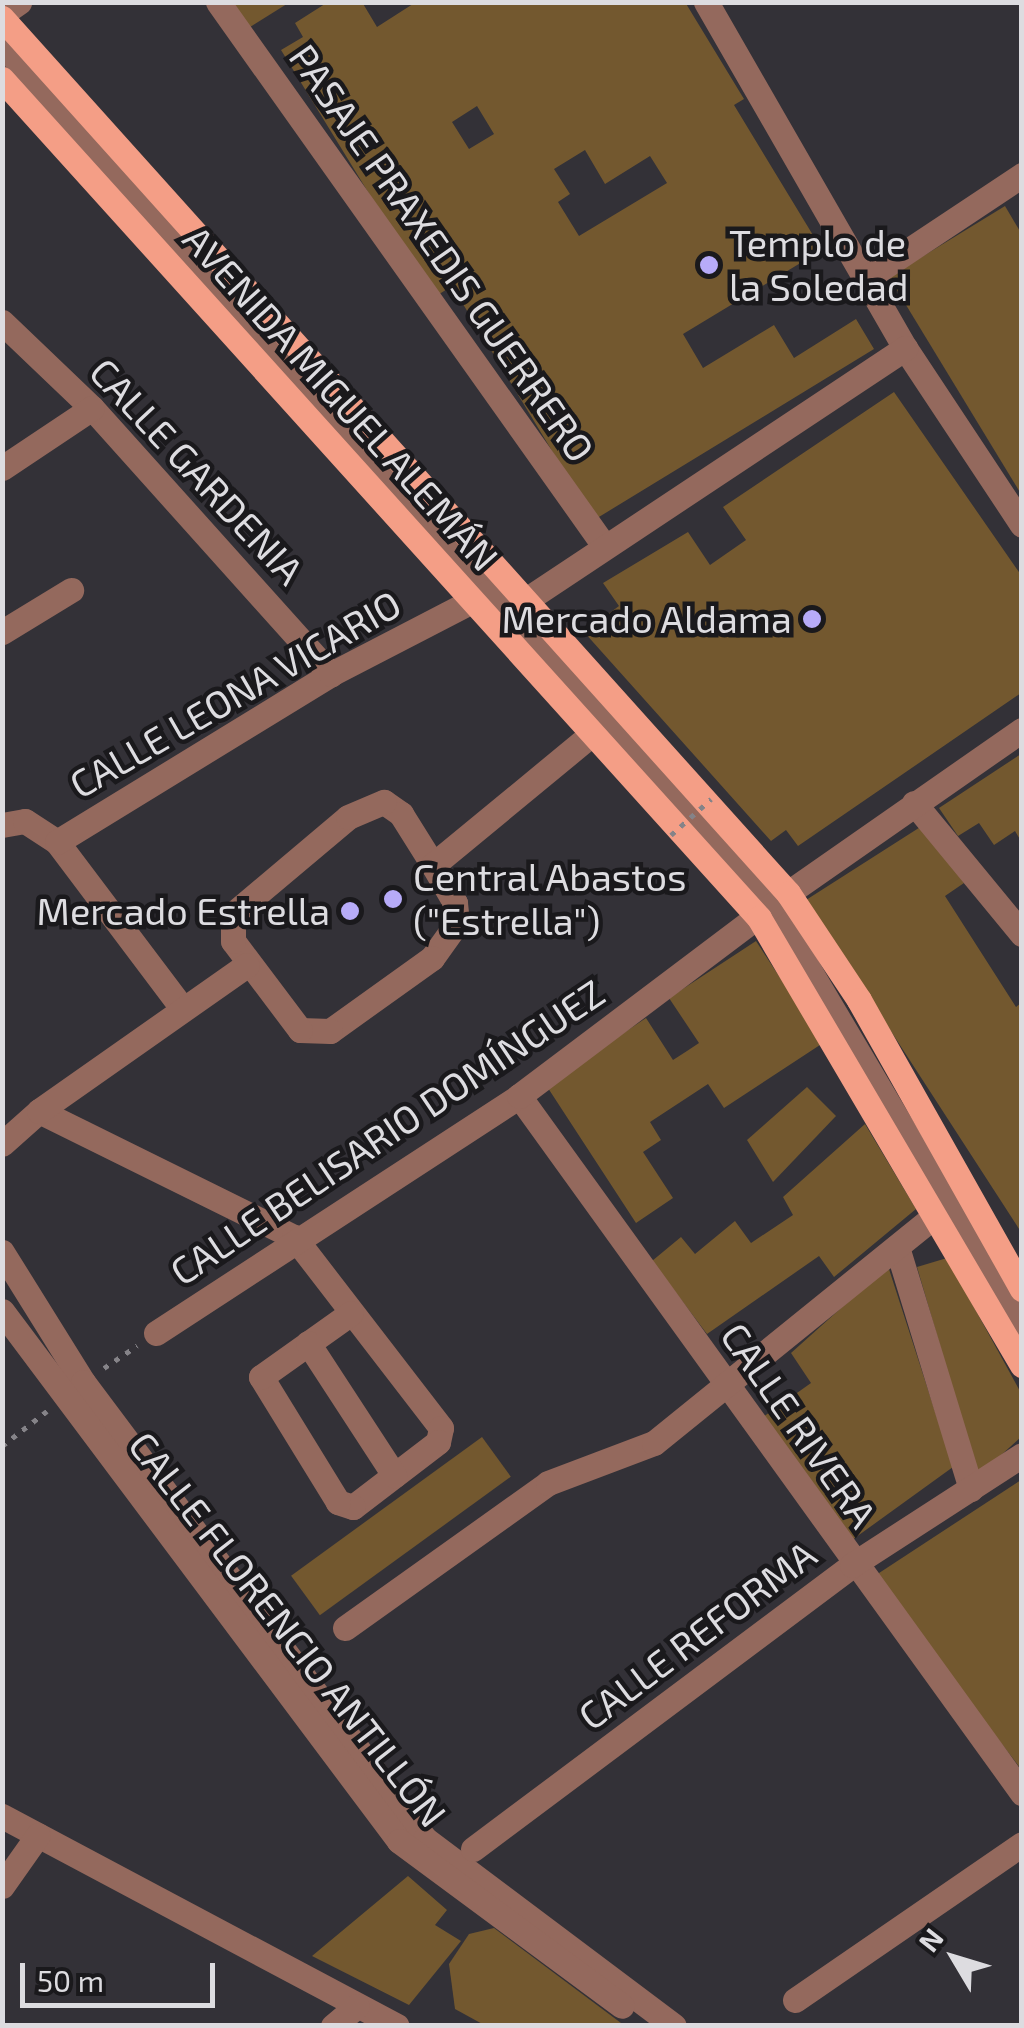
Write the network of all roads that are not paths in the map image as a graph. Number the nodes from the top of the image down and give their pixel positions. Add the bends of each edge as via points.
1 (18, 2) edge
2 (218, 2) edge
3 (708, 3) edge
4 (2, 16) edge
5 (2, 44) edge
6 (2, 79) edge
7 (1022, 176) edge
8 (864, 280) junction
9 (2, 322) edge
10 (905, 348) junction
11 (92, 408) junction
12 (2, 468) edge
13 (1022, 525) edge
14 (605, 547) junction
15 (70, 590) dead end
16 (498, 594) junction
17 (2, 632) edge
18 (331, 674) junction
19 (1022, 730) edge
20 (592, 734) junction
21 (914, 803) junction
22 (2, 825) edge
23 (57, 842) junction
24 (433, 865) junction
25 (773, 906) junction
26 (1022, 934) edge
27 (247, 964) junction
28 (182, 1008) junction
29 (519, 1096) junction
30 (39, 1111) junction
31 (2, 1144) edge
32 (932, 1218) junction
33 (294, 1237) junction
34 (898, 1247) junction
35 (2, 1252) edge
36 (1022, 1290) edge
37 (2, 1311) edge
38 (351, 1313) junction
39 (1022, 1330) edge
40 (156, 1333) road end
41 (308, 1343) junction
42 (1022, 1365) edge
43 (724, 1384) junction
44 (1022, 1455) edge
45 (394, 1475) junction
46 (971, 1489) junction
47 (852, 1565) junction
48 (344, 1628) dead end
49 (1022, 1793) edge
50 (2, 1816) edge
51 (38, 1835) junction
52 (1022, 1844) edge
53 (473, 1849) dead end
54 (2, 1886) edge
55 (795, 2000) dead end
56 (357, 2006) junction
57 (332, 2026) edge
58 (396, 2026) edge
59 (650, 2026) edge
60 (674, 2026) edge

1 - 4 street
2 - 14 street, PASAJE PRAXEDIS GUERRERO
3 - 8 street
4 - 16 main road, AVENIDA MIGUEL ALEMÁN
5 - 16 street
6 - 16 main road, AVENIDA MIGUEL ALEMÁN
7 - 8 street
8 - 10 street
9 - 11 street, CALLE GARDENIA
10 - 13 street
10 - 14 street, CALLE LEONA VICARIO
11 - 12 street
11 - 18 street, CALLE GARDENIA
14 - 16 street, CALLE LEONA VICARIO
15 - 17 street
16 - 18 street, CALLE LEONA VICARIO
16 - 20 main road, AVENIDA MIGUEL ALEMÁN
16 - 25 main road, AVENIDA MIGUEL ALEMÁN
16 - 25 street
18 - 23 street, CALLE LEONA VICARIO
19 - 21 street, CALLE BELISARIO DOMÍNGUEZ
20 - 24 street
20 - 25 main road, AVENIDA MIGUEL ALEMÁN
21 - 25 street, CALLE BELISARIO DOMÍNGUEZ
21 - 26 street
22 - 23 street, CALLE LEONA VICARIO via 25,821
23 - 28 street
24 - 27 street via 392,806 363,808 233,914 229,930
24 - 27 street via 458,910 450,937 432,958 330,1031 300,1030
25 - 29 street, CALLE BELISARIO DOMÍNGUEZ
25 - 32 main road, AVENIDA MIGUEL ALEMÁN
25 - 36 main road, AVENIDA MIGUEL ALEMÁN via 859,1000
25 - 39 street
27 - 28 street
28 - 30 street
29 - 33 street, CALLE BELISARIO DOMÍNGUEZ
29 - 43 street, CALLE RIVERA
30 - 31 street
30 - 33 street
32 - 34 street
32 - 42 main road, AVENIDA MIGUEL ALEMÁN
33 - 38 street
33 - 40 street, CALLE BELISARIO DOMÍNGUEZ
34 - 43 street
34 - 46 street
35 - 60 street, CALLE FLORENCIO ANTILLÓN via 83,1382 425,1839
37 - 59 street, CALLE FLORENCIO ANTILLÓN via 399,1841
38 - 41 street
38 - 45 street via 441,1428 438,1442
41 - 45 street
41 - 45 street via 266,1369 261,1386 338,1502 354,1507
43 - 47 street, CALLE RIVERA
43 - 48 street via 636,1455 548,1483
44 - 46 street, CALLE REFORMA
46 - 47 street, CALLE REFORMA
47 - 49 street, CALLE RIVERA
47 - 53 street, CALLE REFORMA
50 - 51 street
51 - 54 street
51 - 56 street
52 - 55 street
56 - 57 street
56 - 58 street

